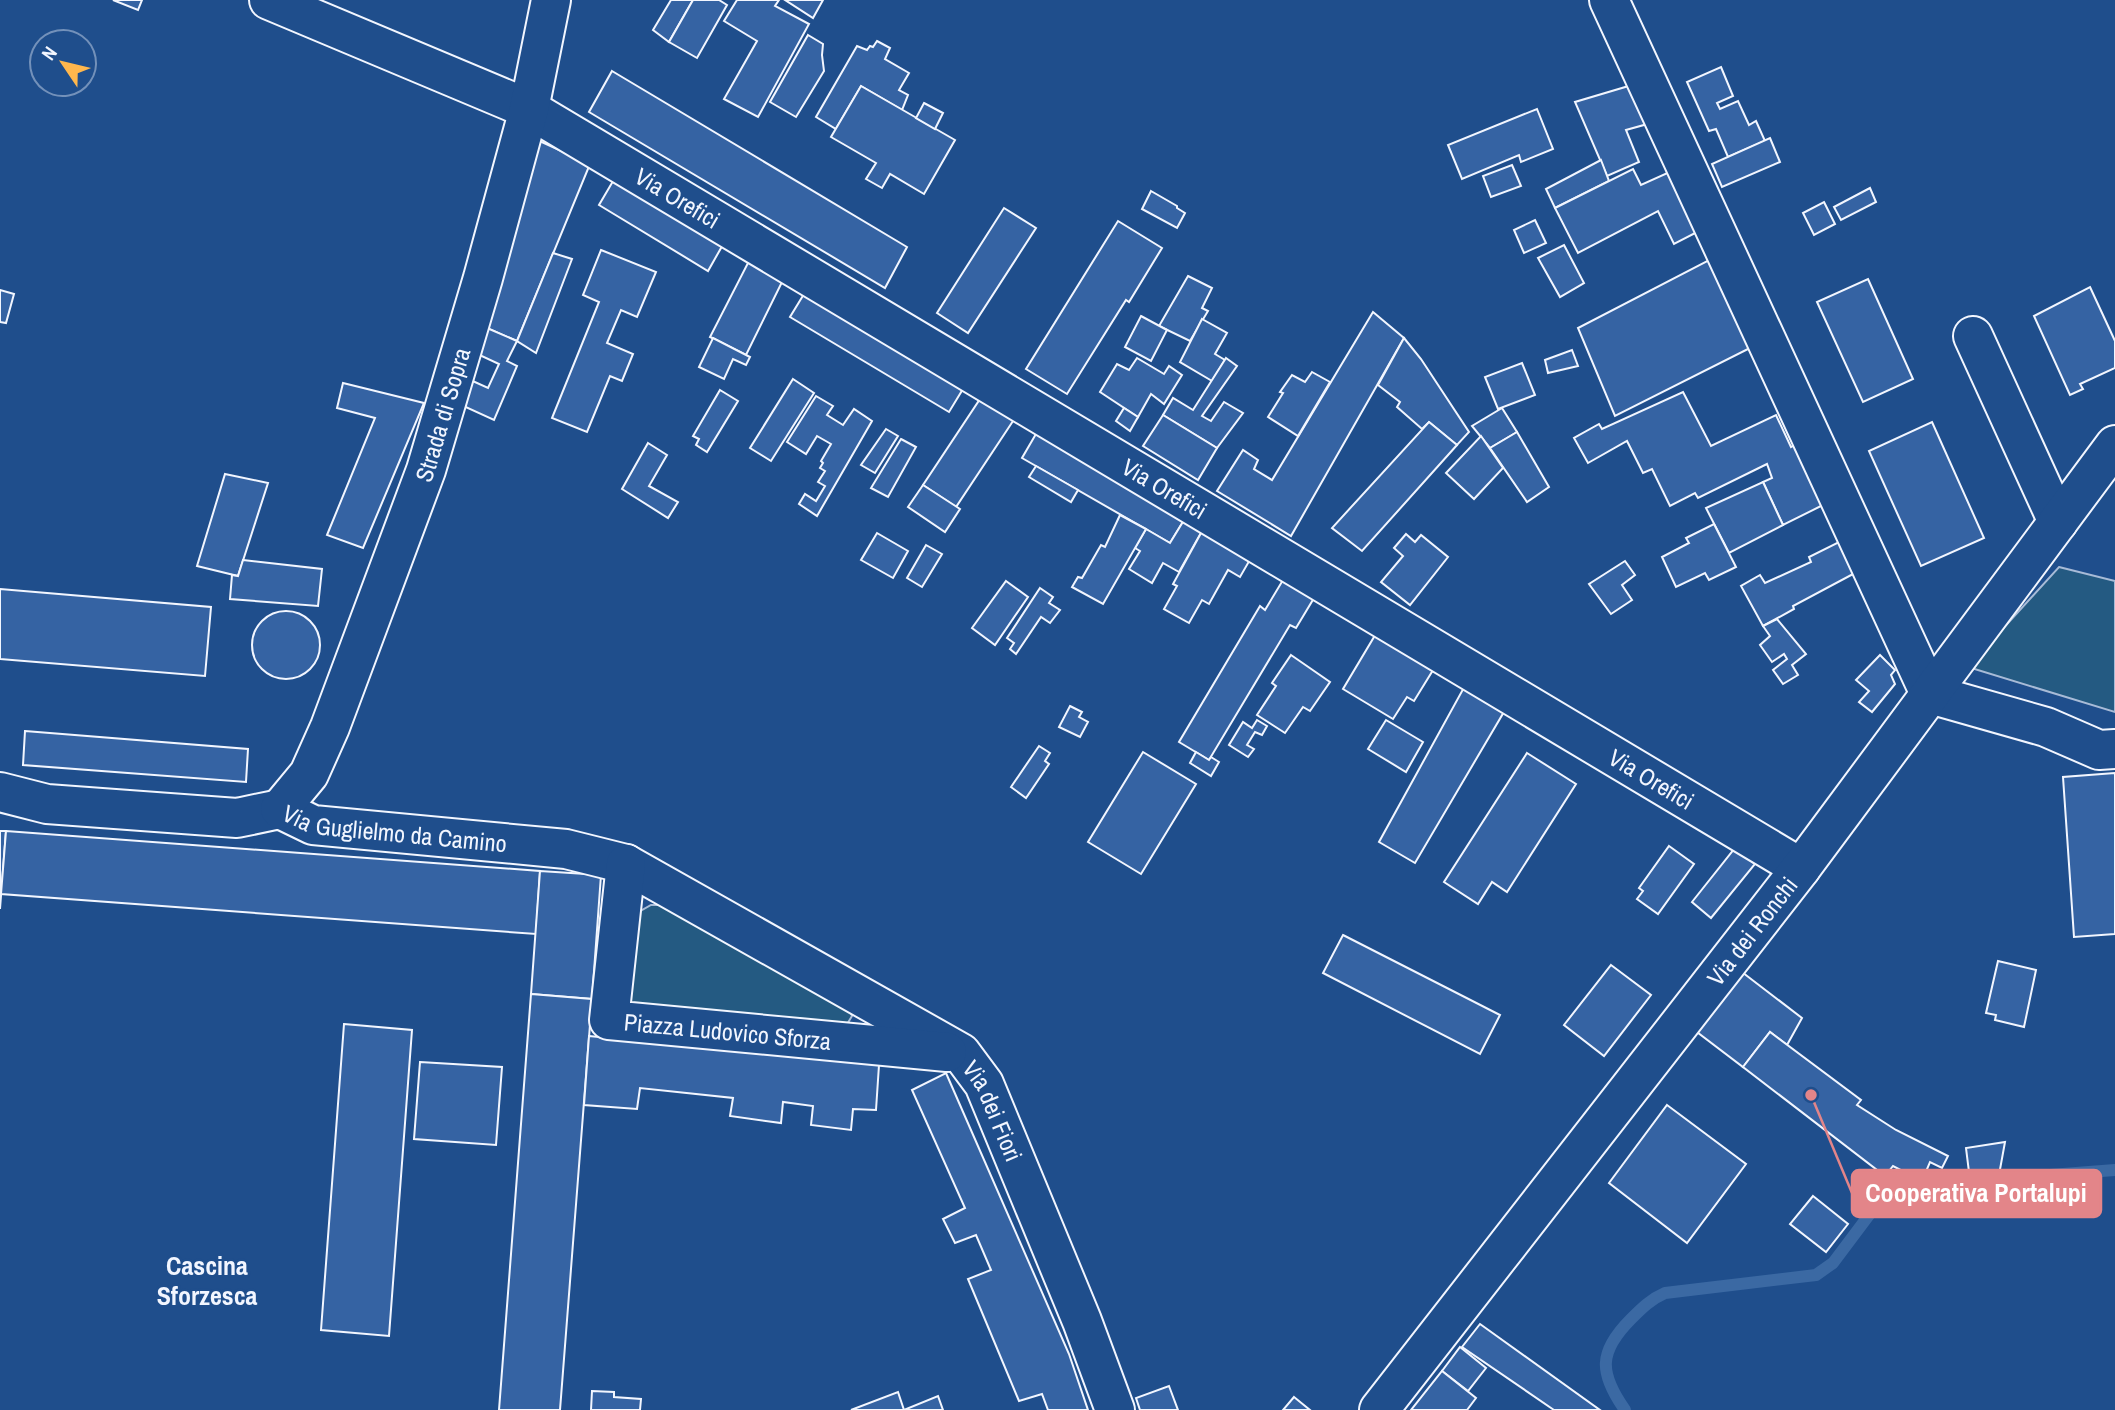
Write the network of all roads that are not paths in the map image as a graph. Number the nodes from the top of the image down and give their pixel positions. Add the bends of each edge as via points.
1 (269, 0) edge
2 (551, 0) edge
3 (1609, 0) edge
4 (529, 109) junction
5 (1973, 336) dead end
6 (2115, 445) edge
7 (2058, 522) junction
8 (1930, 694) junction
9 (2115, 749) edge
10 (0, 792) edge
11 (279, 809) junction
12 (626, 864) junction
13 (1801, 868) junction
14 (961, 1054) junction
15 (1115, 1410) edge
16 (1379, 1410) edge

1 - 4 street, Via Orefici
2 - 4 street, Strada di Sopra
3 - 8 street
4 - 11 street, Strada di Sopra via 426,470 330,727 309,774
4 - 13 street, Via Orefici
5 - 7 street
6 - 7 street, Via dei Ronchi
7 - 8 street, Via dei Ronchi
8 - 9 street via 2046,727 2099,750
8 - 13 street, Via dei Ronchi
10 - 11 street, Via Guglielmo da Camino via 47,804 237,818
11 - 12 street, Via Guglielmo da Camino via 313,825 566,849
12 - 14 street, Via dei Fiori
12 - 14 street, Piazza Ludovico Sforza via 609,1020
13 - 16 street, Via dei Ronchi
14 - 15 street, Via dei Fiori via 984,1084

